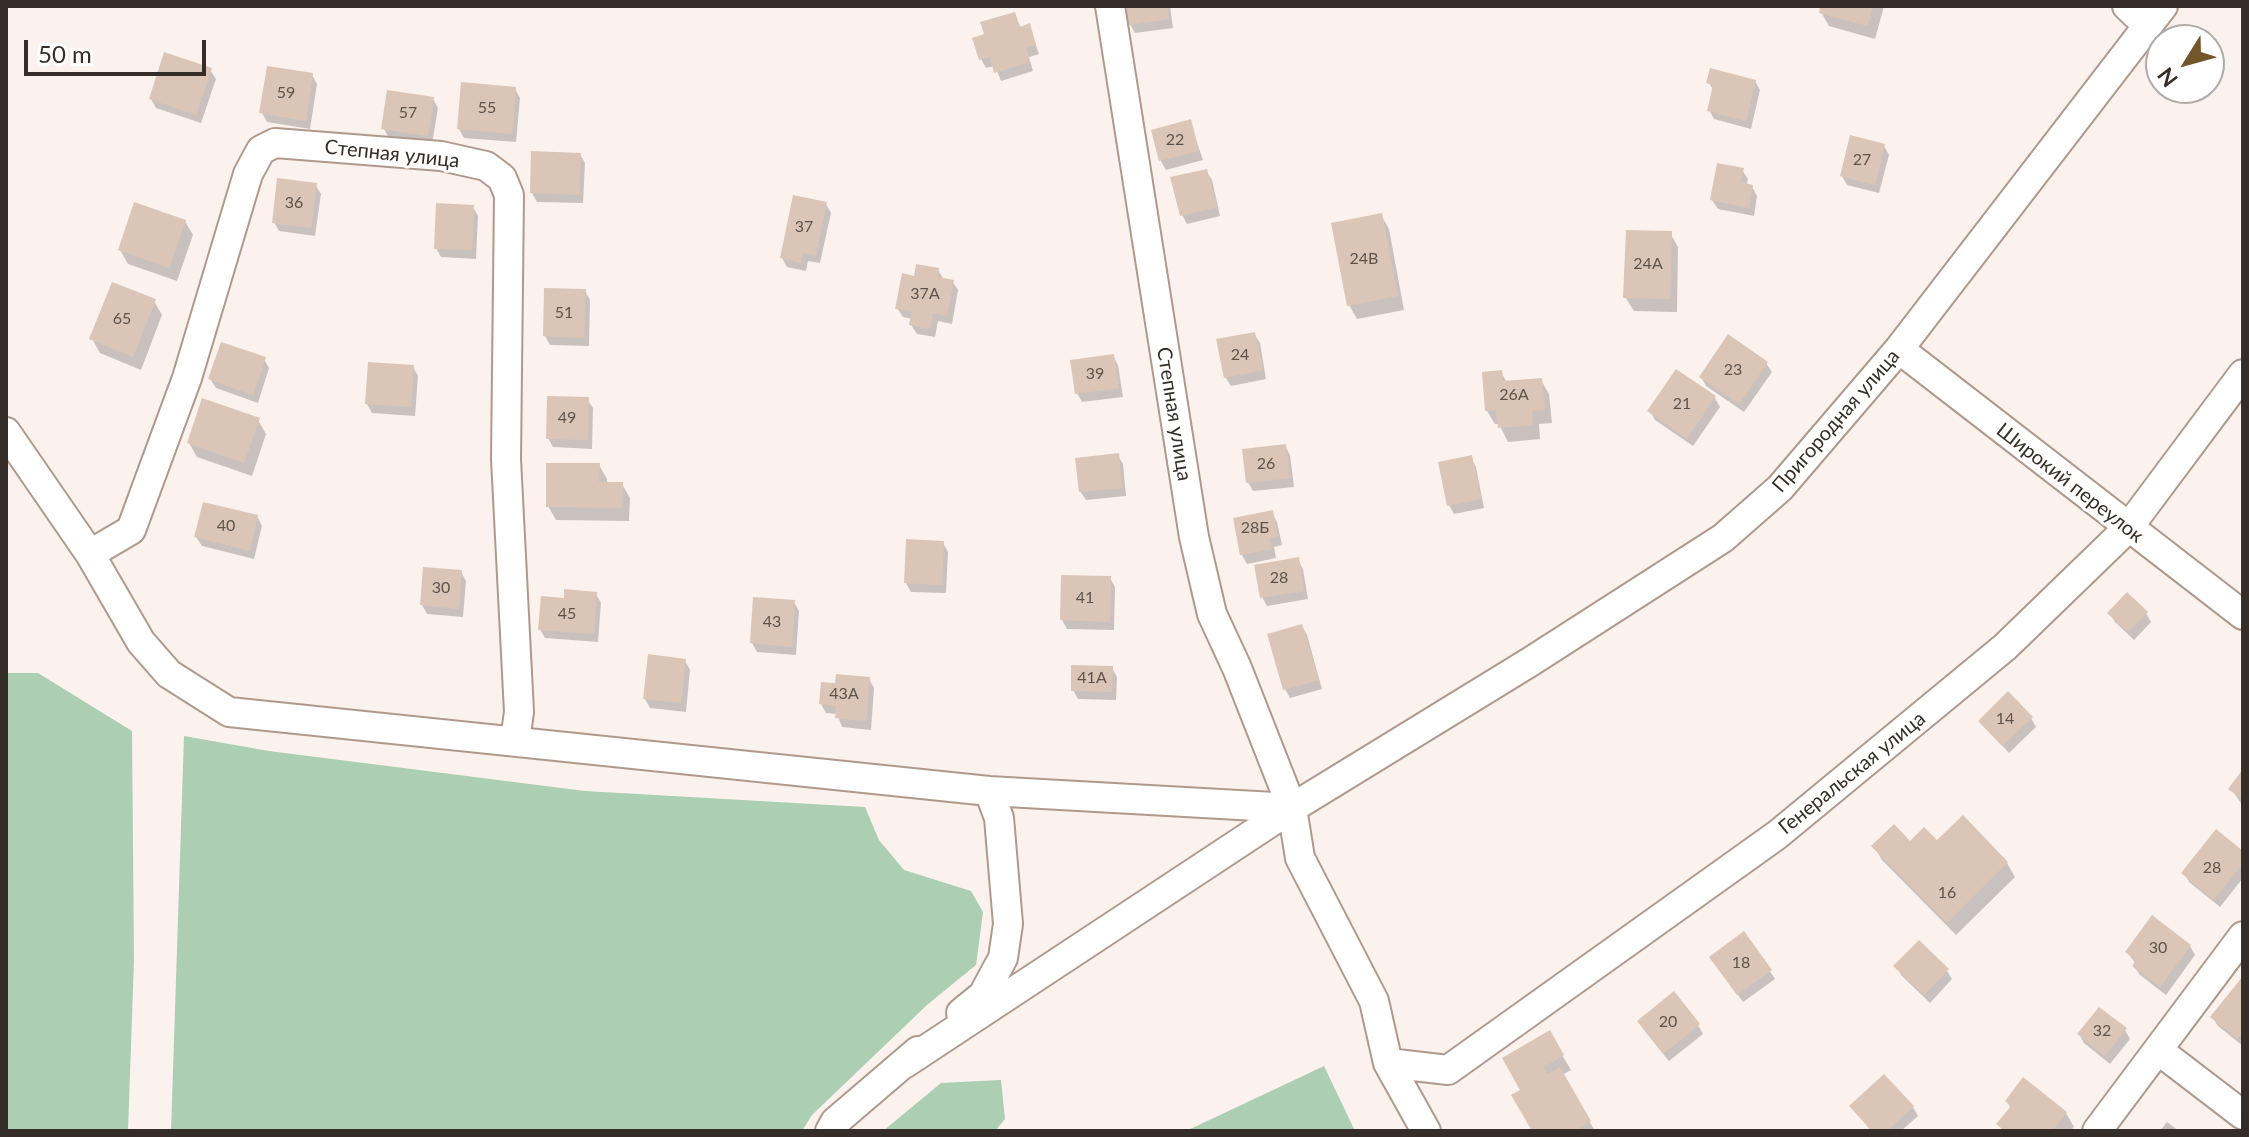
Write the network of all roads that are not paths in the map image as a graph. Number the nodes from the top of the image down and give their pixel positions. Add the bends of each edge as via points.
1 (1110, 6) edge
2 (2127, 6) edge
3 (2156, 16) edge
4 (1899, 349) junction
5 (2243, 374) edge
6 (6, 432) edge
7 (2128, 528) junction
8 (90, 554) junction
9 (2243, 615) edge
10 (515, 741) junction
11 (989, 791) junction
12 (1292, 808) junction
13 (2243, 936) edge
14 (2158, 1050) junction
15 (1388, 1063) junction
16 (904, 1064) junction
17 (2243, 1115) edge
18 (830, 1131) edge
19 (1426, 1131) edge
20 (2097, 1131) edge

1 - 12 street, Степная улица via 1194,537 1212,614
2 - 3 street
3 - 4 street, Пригородная улица
4 - 7 street, Широкий переулок
4 - 12 street, Пригородная улица via 1780,488 1723,538
5 - 7 street, Генеральская улица
6 - 8 street
7 - 9 street, Широкий переулок
7 - 15 street, Генеральская улица via 2005,647 1777,835 1448,1070
8 - 10 street via 141,642 169,674 229,712
8 - 10 street, Степная улица via 131,530 187,378 248,174 261,150 275,143 441,156 486,166 502,178 509,195 506,459 519,712
10 - 11 street
11 - 12 street
11 - 16 street via 999,818 1008,924 1003,958 983,995
12 - 15 street, Степная улица via 1300,858 1374,1001
12 - 16 street, Пригородная улица
13 - 14 street
14 - 17 street
14 - 20 street
15 - 19 street, Степная улица
16 - 18 street

